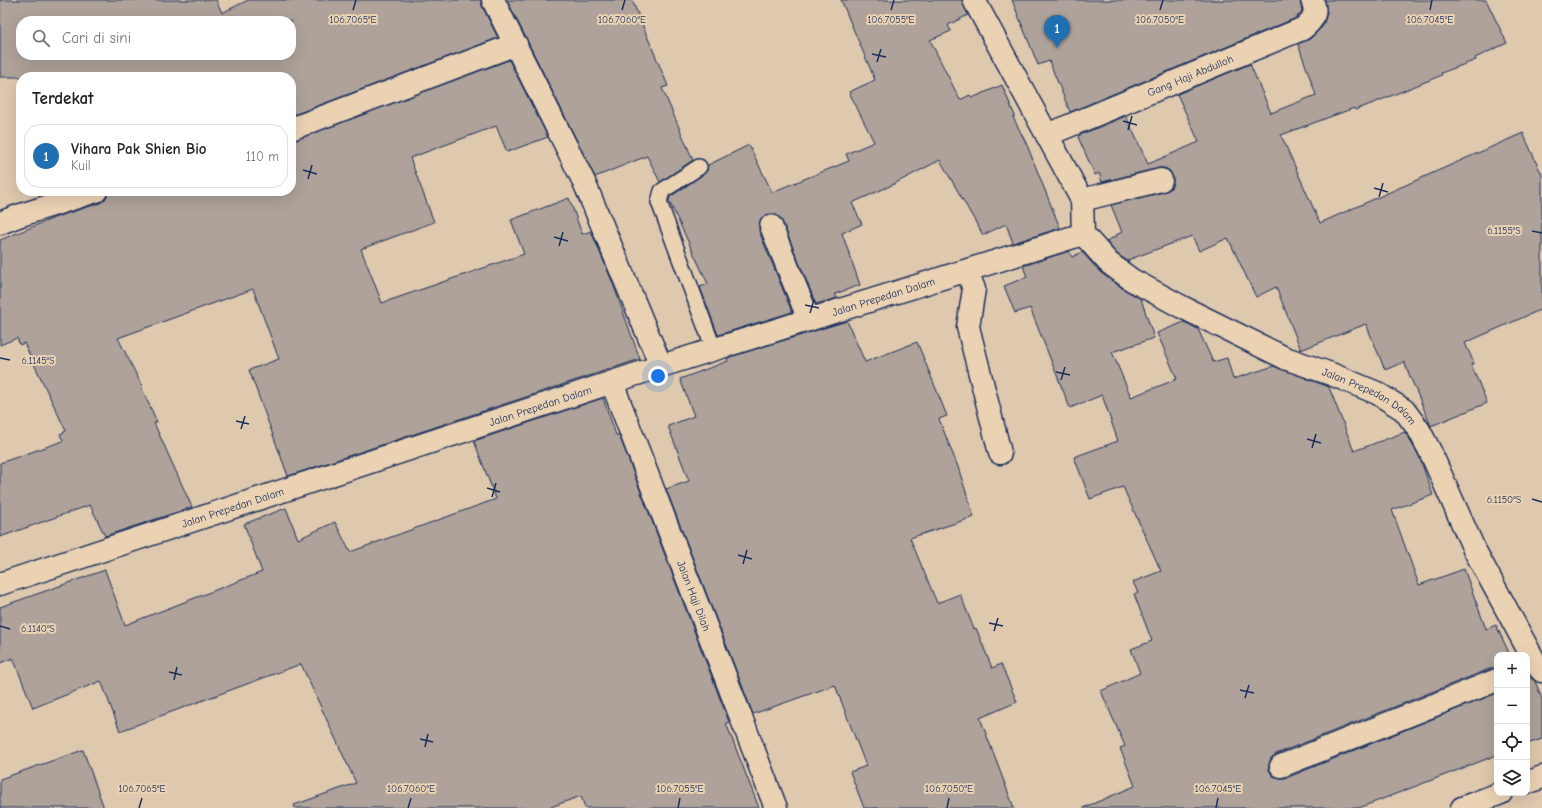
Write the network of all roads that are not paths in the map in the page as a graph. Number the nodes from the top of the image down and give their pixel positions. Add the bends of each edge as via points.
1 (493, 0) edge
2 (974, 0) edge
3 (1312, 0) edge
4 (516, 44) junction
5 (296, 126) edge
6 (1047, 135) junction
7 (699, 168) dead end
8 (1161, 180) dead end
9 (80, 196) edge
10 (1082, 200) junction
11 (0, 223) edge
12 (771, 226) dead end
13 (1083, 234) junction
14 (967, 271) junction
15 (810, 320) junction
16 (714, 350) junction
17 (661, 366) junction
18 (612, 383) junction
19 (1000, 453) dead end
20 (0, 584) edge
21 (1535, 667) edge
22 (1494, 681) edge
23 (1281, 766) dead end
24 (1542, 777) edge
25 (1530, 782) edge
26 (1494, 796) edge
27 (776, 808) edge
28 (1462, 808) edge

1 - 4 street
2 - 6 street
3 - 6 street, Gang Haji Abdulloh via 1315,6 1312,22 1302,29
4 - 5 street
4 - 17 street via 584,182
6 - 10 street
7 - 16 lane via 662,191 659,202
8 - 10 street
9 - 11 street
10 - 13 street
12 - 15 street
13 - 14 street, Jalan Prepedan Dalam
13 - 21 street, Jalan Prepedan Dalam via 1109,263 1132,280 1285,358 1377,393 1404,410 1430,451 1474,549
14 - 15 street, Jalan Prepedan Dalam
14 - 19 street via 974,289 968,327
15 - 16 street, Jalan Prepedan Dalam
16 - 17 street, Jalan Prepedan Dalam
17 - 18 street, Jalan Prepedan Dalam
18 - 20 street, Jalan Prepedan Dalam
18 - 27 street, Jalan Haji Dilah
22 - 23 street
24 - 25 street
26 - 28 street

